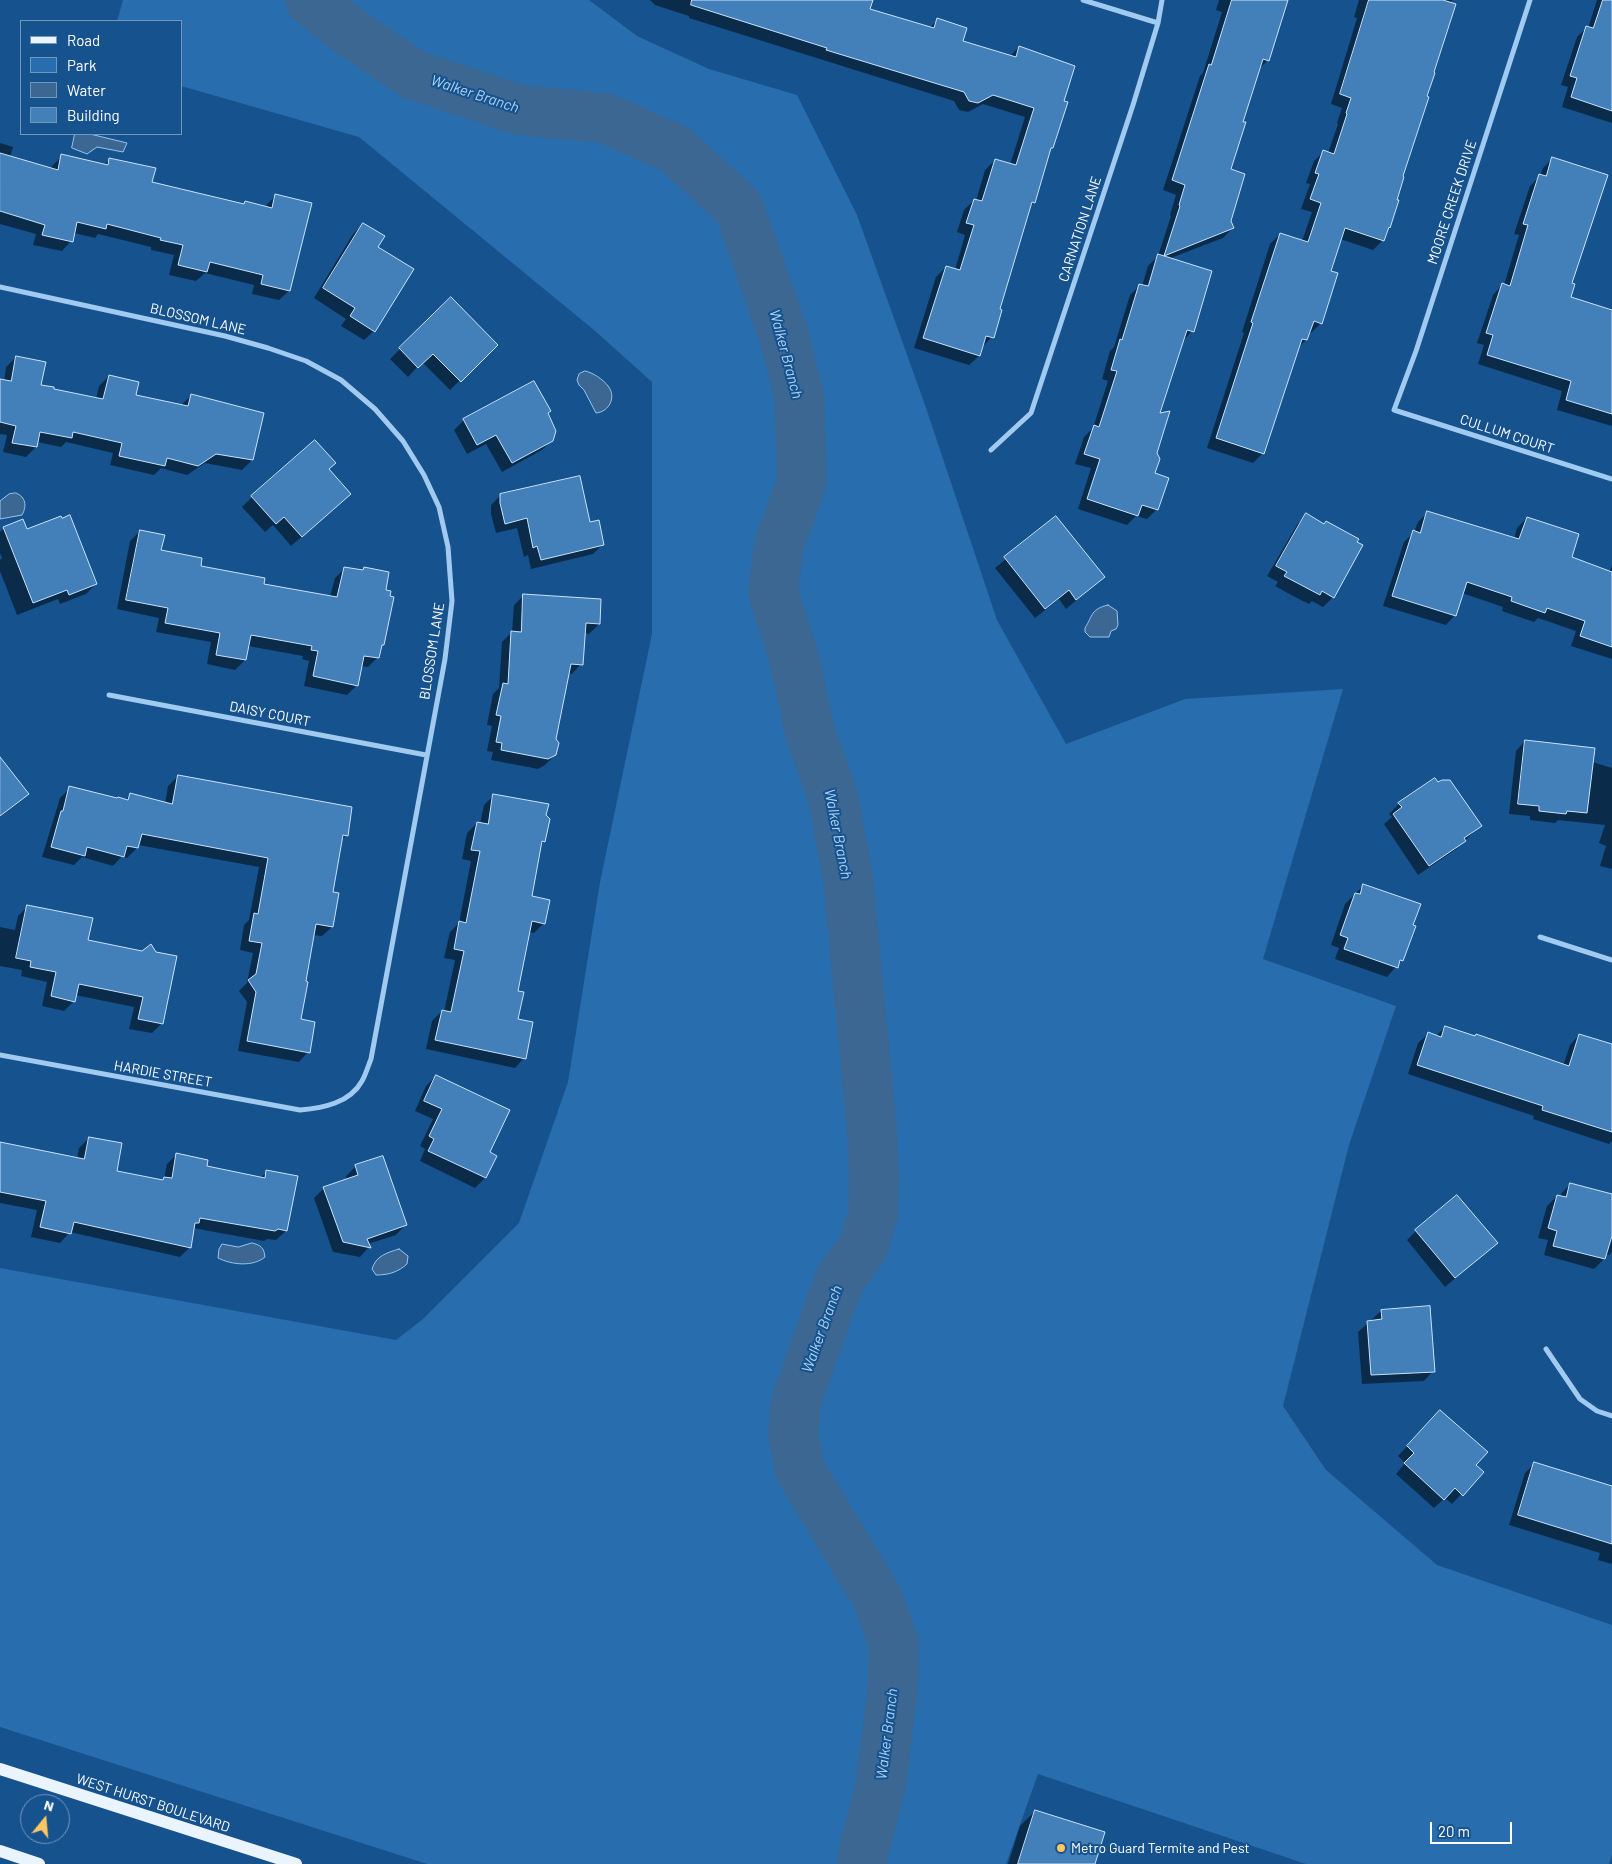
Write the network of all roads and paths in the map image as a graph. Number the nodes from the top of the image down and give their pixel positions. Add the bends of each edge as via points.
1 (1084, 0) edge
2 (1162, 0) edge
3 (1530, 0) edge
4 (1158, 23) junction
5 (0, 287) edge
6 (1394, 410) joint
7 (991, 450) dead end
8 (1612, 479) edge
9 (109, 696) dead end
10 (426, 755) junction
11 (1540, 937) dead end
12 (1612, 960) edge
13 (0, 1056) edge
14 (323, 1108) joint
15 (1546, 1349) dead end
16 (1612, 1416) edge
17 (0, 1770) edge
18 (0, 1851) edge
19 (39, 1864) edge
20 (296, 1864) edge

1 - 4 street
2 - 4 street, CARNATION LANE
3 - 6 street, MOORE CREEK DRIVE
4 - 7 street, CARNATION LANE via 1031,412
5 - 10 street, BLOSSOM LANE via 268,348 306,361 341,380 375,409 403,441 424,476 439,507 448,547 452,601 445,659
6 - 8 street, CULLUM COURT
9 - 10 street, DAISY COURT
10 - 14 street, BLOSSOM LANE via 372,1059 361,1082 346,1098
11 - 12 street
13 - 14 street, HARDIE STREET via 300,1110
15 - 16 street via 1580,1399 1597,1411
17 - 20 main road, WEST HURST BOULEVARD
18 - 19 main road

